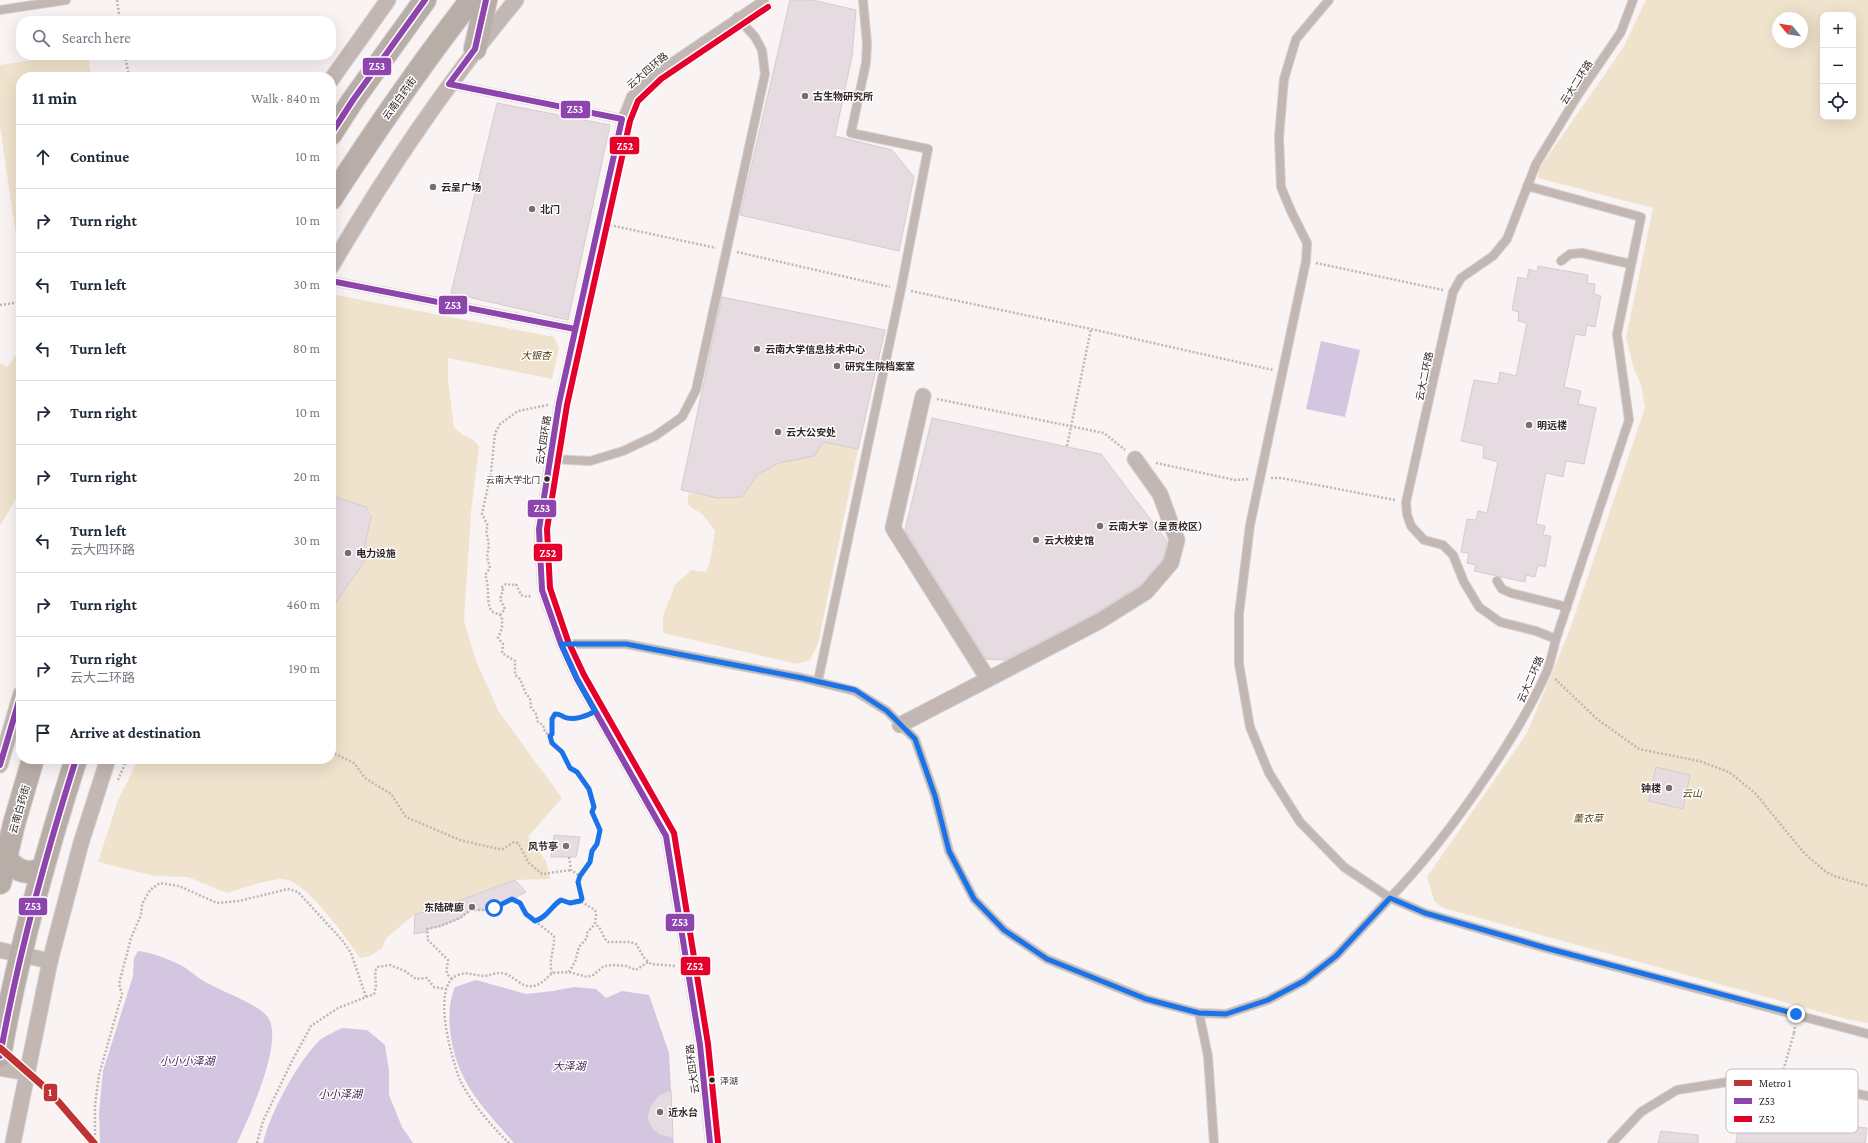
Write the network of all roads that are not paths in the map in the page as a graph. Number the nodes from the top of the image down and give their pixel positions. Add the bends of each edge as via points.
1 (66, 0) edge
2 (388, 0) edge
3 (425, 0) edge
4 (472, 0) edge
5 (486, 0) edge
6 (516, 0) edge
7 (764, 0) edge
8 (863, 0) edge
9 (1329, 0) edge
10 (1633, 0) edge
11 (0, 10) edge
12 (737, 17) junction
13 (475, 49) junction
14 (336, 73) edge
15 (449, 84) junction
16 (622, 119) junction
17 (336, 126) edge
18 (1528, 186) junction
19 (336, 192) edge
20 (336, 259) edge
21 (1561, 261) dead end
22 (1632, 264) junction
23 (336, 282) edge
24 (575, 329) junction
25 (923, 396) road end
26 (1135, 458) dead end
27 (550, 459) junction
28 (1497, 581) dead end
29 (1567, 607) junction
30 (1556, 639) junction
31 (561, 644) junction
32 (988, 679) junction
33 (818, 681) junction
34 (16, 711) edge
35 (900, 725) junction
36 (32, 764) edge
37 (74, 764) edge
38 (106, 764) edge
39 (0, 765) edge
40 (6, 858) junction
41 (43, 869) junction
42 (0, 883) edge
43 (1390, 898) junction
44 (0, 950) edge
45 (21, 955) junction
46 (50, 961) junction
47 (7, 986) edge
48 (1199, 1013) junction
49 (1868, 1034) edge
50 (1, 1043) edge
51 (0, 1068) edge
52 (27, 1073) junction
53 (1726, 1082) edge
54 (1858, 1094) edge
55 (1868, 1096) edge
56 (13, 1143) edge
57 (710, 1143) edge
58 (1214, 1143) edge
59 (1612, 1143) edge

1 - 11 lane
2 - 14 street
3 - 17 main road
4 - 19 main road, 云南白药街 via 446,31 383,119
5 - 13 main road
6 - 13 street
7 - 12 lane, 云大四环路
8 - 33 lane via 866,63 851,134 928,149
9 - 43 lane via 1296,39 1284,80 1278,137 1281,187 1307,243 1306,261 1250,525 1239,614 1239,664 1250,727 1269,773 1300,822 1344,867
10 - 18 lane, 云大二环路 via 1621,32 1578,95 1536,164
12 - 16 lane, 云大四环路 via 656,73 631,96
12 - 27 lane via 755,37 762,50 765,74 696,390 682,417 655,436 590,461
13 - 15 street
15 - 16 lane
15 - 20 street via 413,135
16 - 24 lane, 云大四环路
18 - 22 lane via 1641,217
18 - 30 lane, 云大二环路 via 1507,239 1493,256 1461,278 1453,292 1406,502 1411,526 1424,540 1443,545 1453,555 1464,582 1479,607 1500,622
21 - 22 lane via 1570,254 1582,254
22 - 29 lane via 1617,334 1629,420
23 - 24 lane
24 - 27 lane, 云大四环路
25 - 32 street via 892,528
26 - 32 street via 1160,494 1177,540 1171,563 1146,592 1098,622
27 - 31 lane, 云大四环路 via 539,529 542,590
28 - 29 lane via 1502,589 1511,593
29 - 30 lane
30 - 43 lane, 云大二环路 via 1547,670 1502,754 1461,814 1417,871
31 - 33 lane, 云大二环路 via 626,644
31 - 57 lane, 云大四环路 via 577,679 666,836 700,1045
32 - 35 street
33 - 35 lane, 云大二环路 via 855,690 887,711
34 - 39 street
35 - 48 lane, 云大二环路 via 915,739 935,796 949,851 974,899 1004,930 1047,959 1146,999
36 - 40 main road, 云南白药街
37 - 41 main road
38 - 46 street via 81,843
40 - 41 main road via 13,867 22,872
40 - 42 main road, 云南白药街
41 - 45 main road
43 - 48 lane, 云大二环路 via 1336,956 1304,981 1268,1000 1226,1014
43 - 49 lane via 1425,913 1546,948
44 - 45 street
45 - 46 street
45 - 47 main road
46 - 52 street
47 - 50 main road
48 - 58 lane via 1208,1056
51 - 52 street
52 - 56 street
53 - 59 lane via 1677,1090 1642,1112
54 - 55 lane

